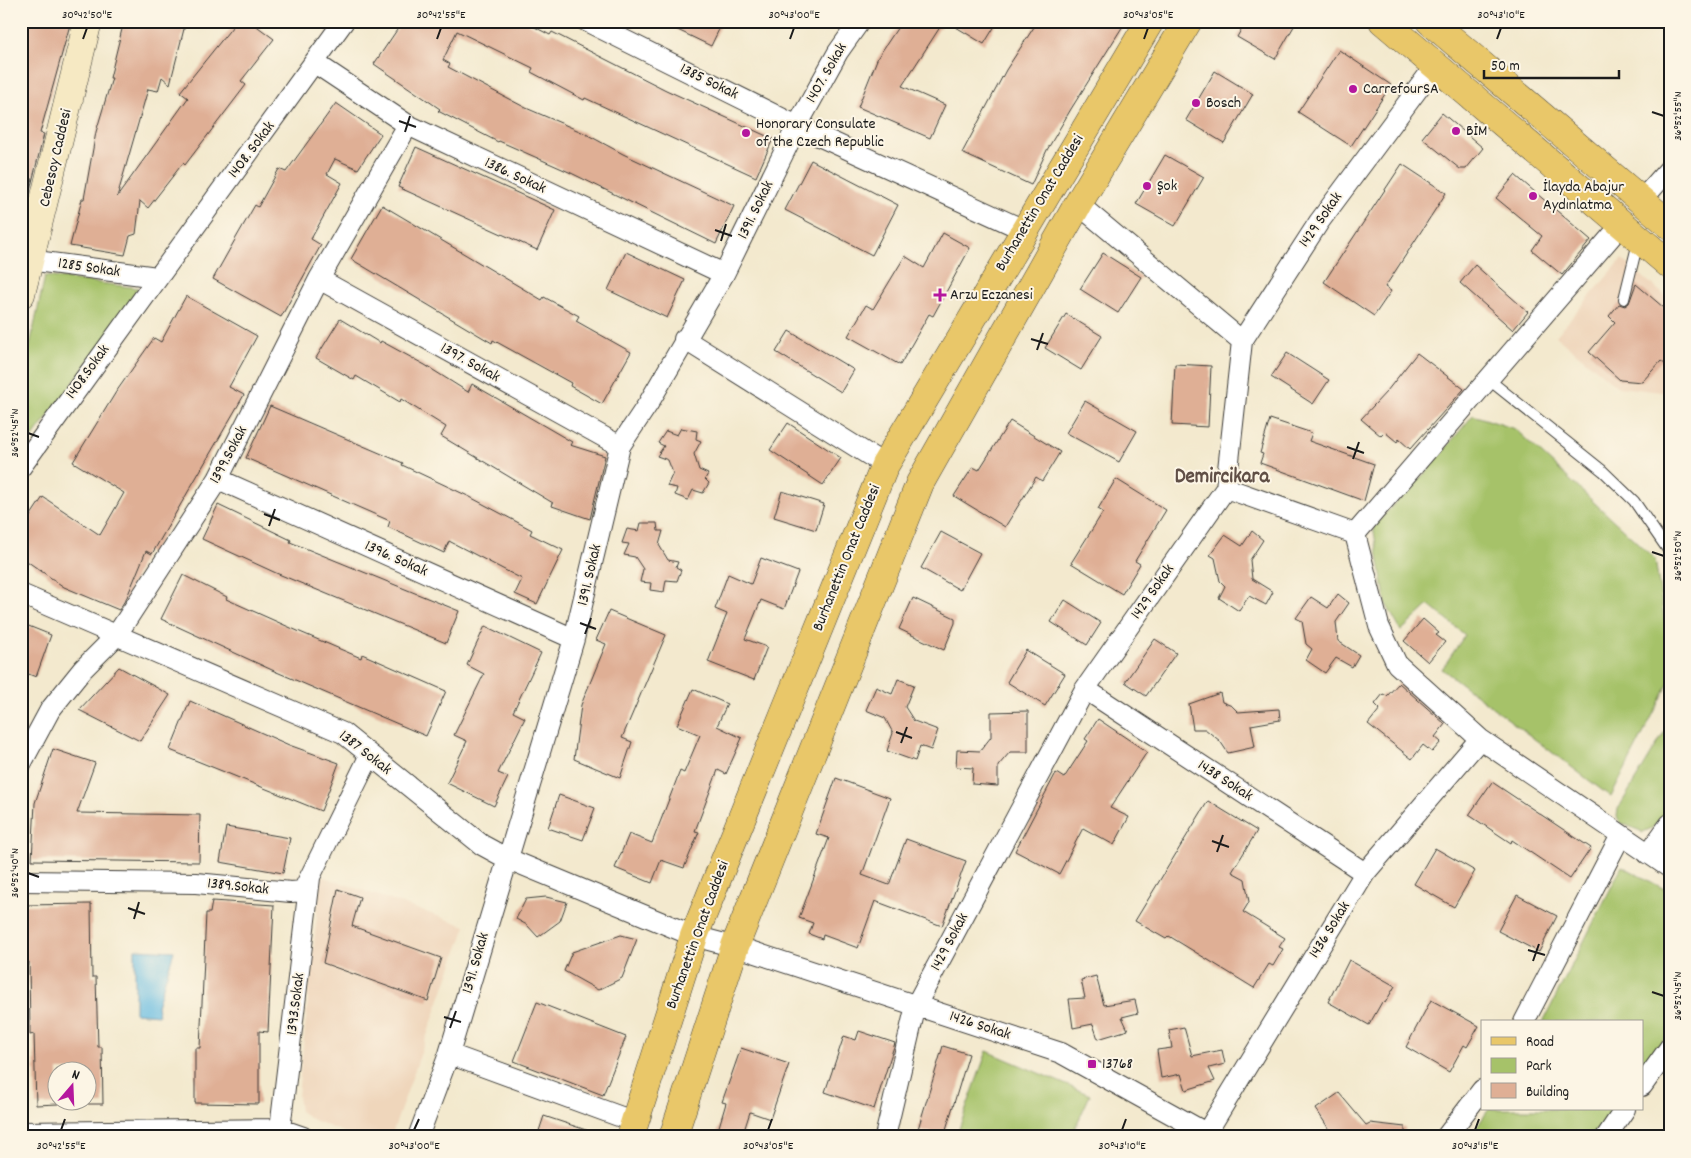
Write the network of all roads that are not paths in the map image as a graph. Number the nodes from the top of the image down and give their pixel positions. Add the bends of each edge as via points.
1 (88, 21) edge
2 (344, 21) edge
3 (586, 21) edge
4 (860, 21) edge
5 (1150, 21) edge
6 (1188, 21) edge
7 (1383, 21) edge
8 (1444, 26) edge
9 (315, 63) junction
10 (1435, 66) junction
11 (408, 125) junction
12 (797, 126) junction
13 (1670, 168) edge
14 (1641, 201) junction
15 (1078, 204) junction
16 (1670, 225) edge
17 (1024, 230) junction
18 (1630, 231) junction
19 (26, 260) edge
20 (1670, 265) edge
21 (724, 274) junction
22 (157, 278) junction
23 (319, 279) junction
24 (21, 294) edge
25 (1624, 299) dead end
26 (684, 339) junction
27 (1242, 341) junction
28 (1488, 379) junction
29 (620, 446) junction
30 (885, 465) junction
31 (21, 467) edge
32 (218, 479) junction
33 (1226, 488) junction
34 (1355, 534) junction
35 (1670, 553) edge
36 (21, 594) edge
37 (116, 636) junction
38 (574, 638) junction
39 (1085, 689) junction
40 (1480, 740) junction
41 (370, 756) junction
42 (21, 764) edge
43 (1670, 824) edge
44 (1620, 836) junction
45 (1648, 854) junction
46 (506, 858) junction
47 (1670, 868) edge
48 (1365, 873) junction
49 (310, 878) junction
50 (21, 881) edge
51 (694, 936) junction
52 (735, 946) junction
53 (916, 1005) junction
54 (1525, 1020) edge
55 (1670, 1047) edge
56 (449, 1054) junction
57 (1644, 1083) edge
58 (1481, 1091) edge
59 (1624, 1110) edge
60 (280, 1129) junction
61 (633, 1129) edge
62 (21, 1132) edge
63 (1208, 1135) edge
64 (303, 1137) edge
65 (418, 1137) edge
66 (673, 1137) edge
67 (885, 1137) edge
68 (1446, 1137) edge
69 (1606, 1137) edge

1 - 19 main road, Cebesoy Caddesi
2 - 9 street, 1408. Sokak
3 - 12 street, 1385 Sokak
4 - 12 street, 1407. Sokak via 838,52
5 - 17 main road, Burhanettin Onat Caddesi
6 - 15 main road, Burhanettin Onat Caddesi
7 - 10 main road
8 - 14 main road
9 - 11 street, 1386. Sokak
9 - 22 street, 1408. Sokak
10 - 18 main road
10 - 27 street, 1429 Sokak via 1319,222
11 - 21 street, 1386. Sokak
11 - 23 street, 1399.Sokak
12 - 17 street, 1385 Sokak
12 - 21 street, 1391. Sokak
13 - 14 street
14 - 16 main road
15 - 27 street
15 - 52 main road, Burhanettin Onat Caddesi via 920,483
17 - 30 main road, Burhanettin Onat Caddesi
18 - 20 main road
18 - 25 lane
18 - 28 street
19 - 22 street, 1285 Sokak
19 - 24 main road, Cebesoy Caddesi
21 - 26 street, 1391. Sokak
22 - 31 street, 1408.Sokak
23 - 29 street, 1397. Sokak
23 - 32 street, 1399.Sokak
26 - 29 street, 1391. Sokak
26 - 30 street
27 - 33 street, 1429 Sokak
28 - 34 street
28 - 35 lane via 1603,471 1634,500
29 - 38 street, 1391. Sokak
30 - 51 main road, Burhanettin Onat Caddesi
32 - 37 street, 1399.Sokak
32 - 38 street, 1396. Sokak
33 - 34 street
33 - 39 street, 1429 Sokak
34 - 40 street via 1379,626 1397,664
36 - 37 street, 1387 Sokak
37 - 41 street, 1387 Sokak via 343,733
37 - 42 street, 1399.Sokak via 83,669 50,710
38 - 46 street, 1391. Sokak
39 - 48 street, 1438 Sokak
39 - 53 street, 1429 Sokak
40 - 44 street
40 - 48 street, 1436 Sokak
41 - 46 street, 1387 Sokak via 482,845
41 - 49 street, 1389.Sokak
43 - 45 street
44 - 45 street
44 - 54 street
45 - 47 street
46 - 51 street, 1387 Sokak
46 - 56 street, 1391. Sokak
48 - 63 street, 1436 Sokak
49 - 50 street, 1389.Sokak via 303,891 291,892 196,883
49 - 60 street, 1393.Sokak
51 - 52 street, 1387 Sokak
51 - 61 main road, Burhanettin Onat Caddesi
52 - 53 street, 1426 Sokak
52 - 66 main road, Burhanettin Onat Caddesi
53 - 63 street, 1426 Sokak via 1061,1053
53 - 67 street, 1429 Sokak
55 - 57 street
56 - 61 street
56 - 65 street, 1391. Sokak
58 - 68 street
59 - 69 street
60 - 62 street
60 - 64 street

